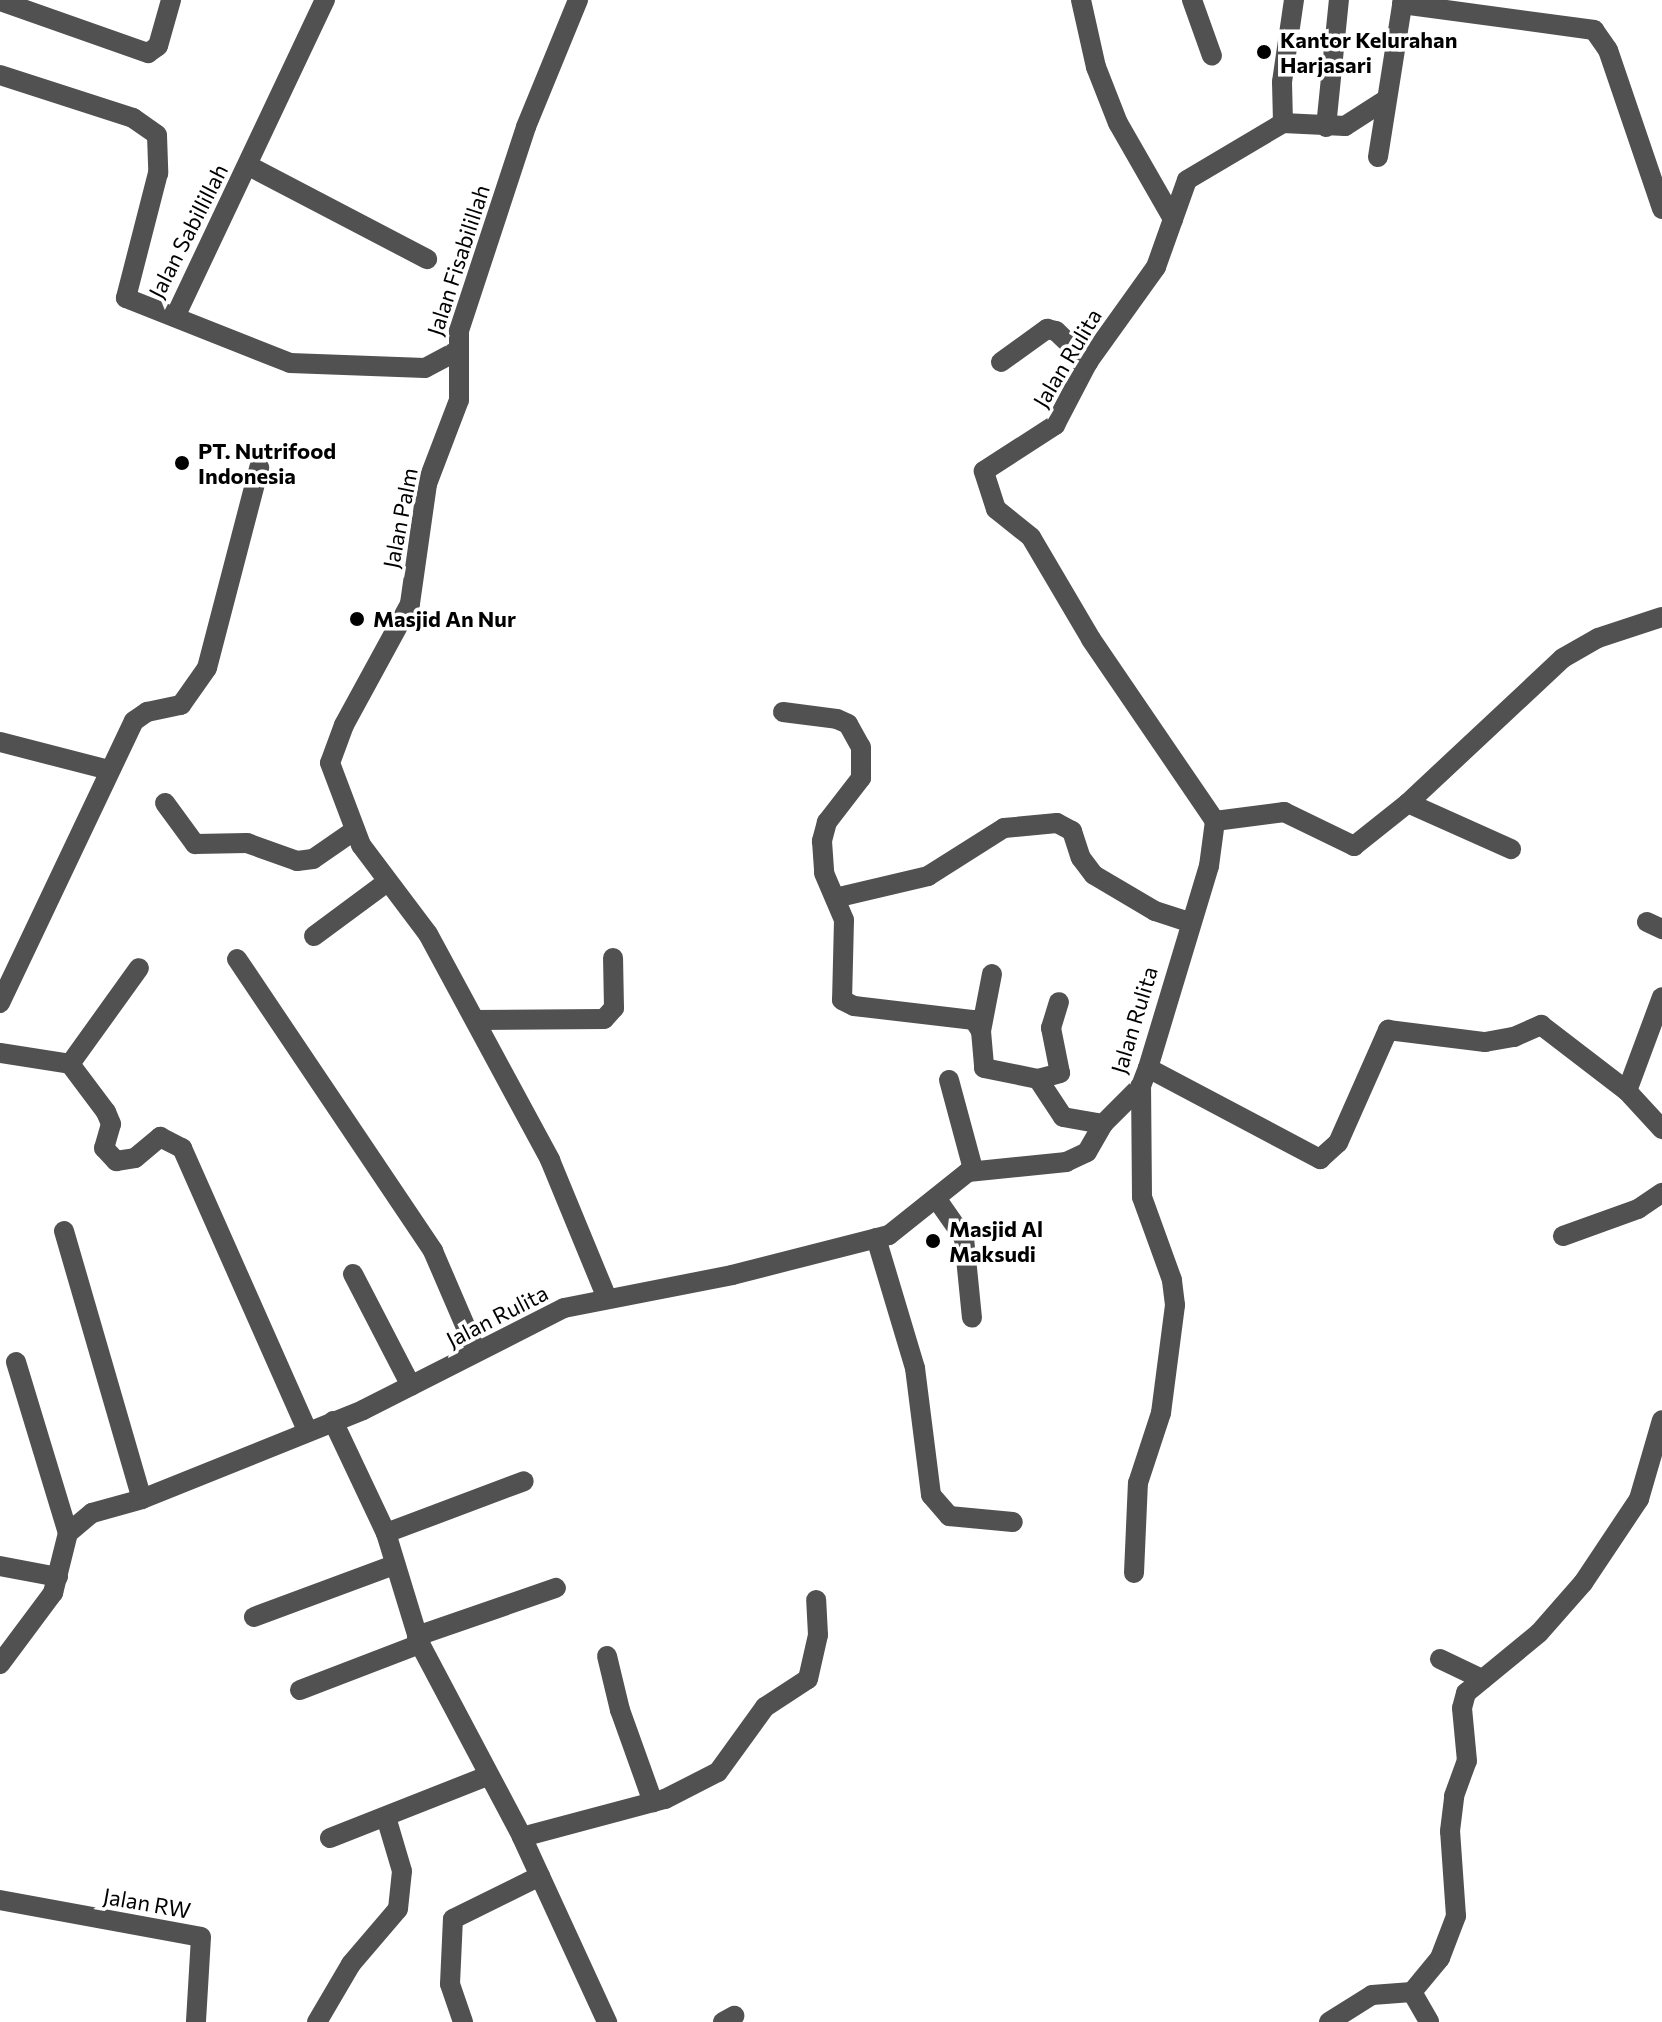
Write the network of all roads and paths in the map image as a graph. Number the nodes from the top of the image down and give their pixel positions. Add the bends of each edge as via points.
1 (171, 0) edge
2 (325, 0) edge
3 (578, 0) edge
4 (1192, 0) edge
5 (1294, 0) edge
6 (1339, 0) edge
7 (2, 1) edge
8 (1086, 2) edge
9 (1403, 2) edge
10 (1212, 56) dead end
11 (0, 75) edge
12 (1384, 101) junction
13 (1283, 123) junction
14 (1326, 127) junction
15 (1378, 157) dead end
16 (249, 166) junction
17 (1662, 209) edge
18 (1173, 219) junction
19 (427, 259) dead end
20 (175, 317) junction
21 (457, 351) junction
22 (1001, 362) dead end
23 (1088, 362) junction
24 (259, 468) dead end
25 (1662, 617) edge
26 (783, 712) dead end
27 (0, 742) edge
28 (109, 770) junction
29 (165, 803) dead end
30 (1408, 803) junction
31 (1215, 821) junction
32 (355, 830) junction
33 (1511, 849) dead end
34 (387, 882) junction
35 (835, 898) junction
36 (1189, 922) junction
37 (314, 936) dead end
38 (613, 958) dead end
39 (237, 959) dead end
40 (139, 968) dead end
41 (992, 974) dead end
42 (1662, 997) edge
43 (1059, 1002) dead end
44 (0, 1003) edge
45 (475, 1020) junction
46 (981, 1031) junction
47 (0, 1053) edge
48 (70, 1064) junction
49 (1145, 1077) junction
50 (1038, 1079) junction
51 (949, 1080) dead end
52 (1627, 1091) junction
53 (1103, 1124) junction
54 (1662, 1129) edge
55 (973, 1169) junction
56 (1662, 1193) edge
57 (936, 1198) junction
58 (64, 1231) dead end
59 (1563, 1236) dead end
60 (876, 1238) junction
61 (353, 1274) dead end
62 (606, 1296) junction
63 (972, 1318) dead end
64 (476, 1351) junction
65 (16, 1362) dead end
66 (411, 1386) junction
67 (1662, 1420) edge
68 (333, 1421) junction
69 (307, 1430) junction
70 (524, 1481) dead end
71 (142, 1499) junction
72 (1013, 1522) dead end
73 (68, 1533) junction
74 (386, 1533) junction
75 (394, 1565) junction
76 (0, 1566) edge
77 (1134, 1573) dead end
78 (58, 1577) junction
79 (556, 1588) dead end
80 (816, 1600) dead end
81 (254, 1617) dead end
82 (418, 1640) junction
83 (607, 1656) dead end
84 (1440, 1659) dead end
85 (0, 1664) edge
86 (1482, 1679) junction
87 (300, 1690) dead end
88 (487, 1776) junction
89 (653, 1802) junction
90 (386, 1817) junction
91 (522, 1837) junction
92 (330, 1838) dead end
93 (540, 1876) junction
94 (0, 1900) edge
95 (1412, 1992) junction
96 (604, 2021) edge
97 (196, 2022) edge
98 (317, 2022) edge
99 (463, 2022) edge
100 (1329, 2022) edge
101 (1429, 2022) edge

1 - 7 street via 158,46 148,53
2 - 16 street, Jalan Sabillillah
3 - 21 street, Jalan Fisabilillah via 526,127
4 - 10 street
5 - 13 street via 1282,82
6 - 14 street
8 - 18 street via 1088,39 1113,112
9 - 12 street
9 - 17 street via 1594,30 1608,50
11 - 20 street, Jalan Sabillillah via 133,118 157,135 158,173 124,294
12 - 14 street via 1345,126
12 - 15 street
13 - 14 street
13 - 18 street, Jalan Rulita via 1187,180
16 - 19 street
16 - 20 street, Jalan Sabillillah
18 - 23 street, Jalan Rulita via 1156,267
20 - 21 street, Jalan Fisabilillah via 290,363 425,368
21 - 32 street, Jalan Palm via 459,400 427,484 410,604 336,741 333,775
22 - 23 street via 1047,329 1056,331
23 - 31 street, Jalan Rulita via 1051,430 992,461 983,479 996,509 1037,546 1091,639
24 - 28 street via 207,668 181,705 139,716
25 - 30 street via 1598,638 1563,658
26 - 35 street via 837,719 848,724 861,747 861,778 823,832 824,873
27 - 28 street
28 - 44 street
29 - 32 street via 195,844 247,843 297,861 313,859
30 - 31 street via 1354,846 1284,812
30 - 33 street
31 - 36 street, Jalan Rulita via 1209,866
32 - 34 street
34 - 37 street
34 - 45 street via 428,934
35 - 36 street via 928,876 1004,828 1057,823 1072,831 1081,858 1094,875 1155,911
35 - 46 street via 844,920 839,989 845,1003 969,1018
36 - 49 street, Jalan Rulita
38 - 45 street via 614,1008 604,1019
39 - 64 street via 433,1251
40 - 48 street
41 - 46 street
42 - 52 street
43 - 50 street via 1051,1028 1060,1073
45 - 62 street via 550,1160
46 - 50 street via 984,1068
47 - 48 street
48 - 69 street via 111,1124 104,1148 108,1157 125,1162 160,1137 182,1148
49 - 52 street via 1320,1159 1338,1143 1388,1030 1485,1042 1541,1025
49 - 53 street, Jalan Rulita
49 - 77 street via 1142,1197 1172,1280 1175,1305 1161,1413 1138,1483
50 - 53 street via 1063,1117
51 - 55 street
52 - 54 street
53 - 55 street, Jalan Rulita via 1087,1152 1071,1161
55 - 57 street, Jalan Rulita
56 - 59 street via 1638,1209
57 - 60 street, Jalan Rulita via 909,1223
57 - 63 street via 964,1238
58 - 71 street
60 - 62 street, Jalan Rulita via 732,1275
60 - 72 street via 915,1368 931,1495 949,1516
61 - 66 street
62 - 64 street, Jalan Rulita via 536,1320
64 - 66 street, Jalan Rulita
65 - 73 street
66 - 68 street, Jalan Rulita
67 - 86 street via 1639,1499 1583,1583 1539,1633
68 - 69 street, Jalan Rulita
68 - 74 street
69 - 71 street, Jalan Rulita
70 - 74 street
71 - 73 street, Jalan Rulita via 92,1513
73 - 78 street
74 - 75 street
75 - 81 street
75 - 82 street
76 - 78 street
78 - 85 street via 42,1611
79 - 82 street
80 - 89 street via 818,1635 808,1679 765,1707 718,1772 689,1790
82 - 87 street
82 - 88 street
83 - 89 street
84 - 86 street
86 - 95 street via 1466,1693 1462,1708 1467,1761 1454,1796 1450,1831 1456,1916 1440,1958
88 - 90 street
88 - 91 street
89 - 91 street
90 - 92 street
90 - 98 street via 402,1871 398,1909 351,1964
91 - 93 street
93 - 96 street
93 - 99 street via 453,1919 450,1984
94 - 97 street, Jalan RW via 201,1937
95 - 100 street via 1372,1995
95 - 101 street

